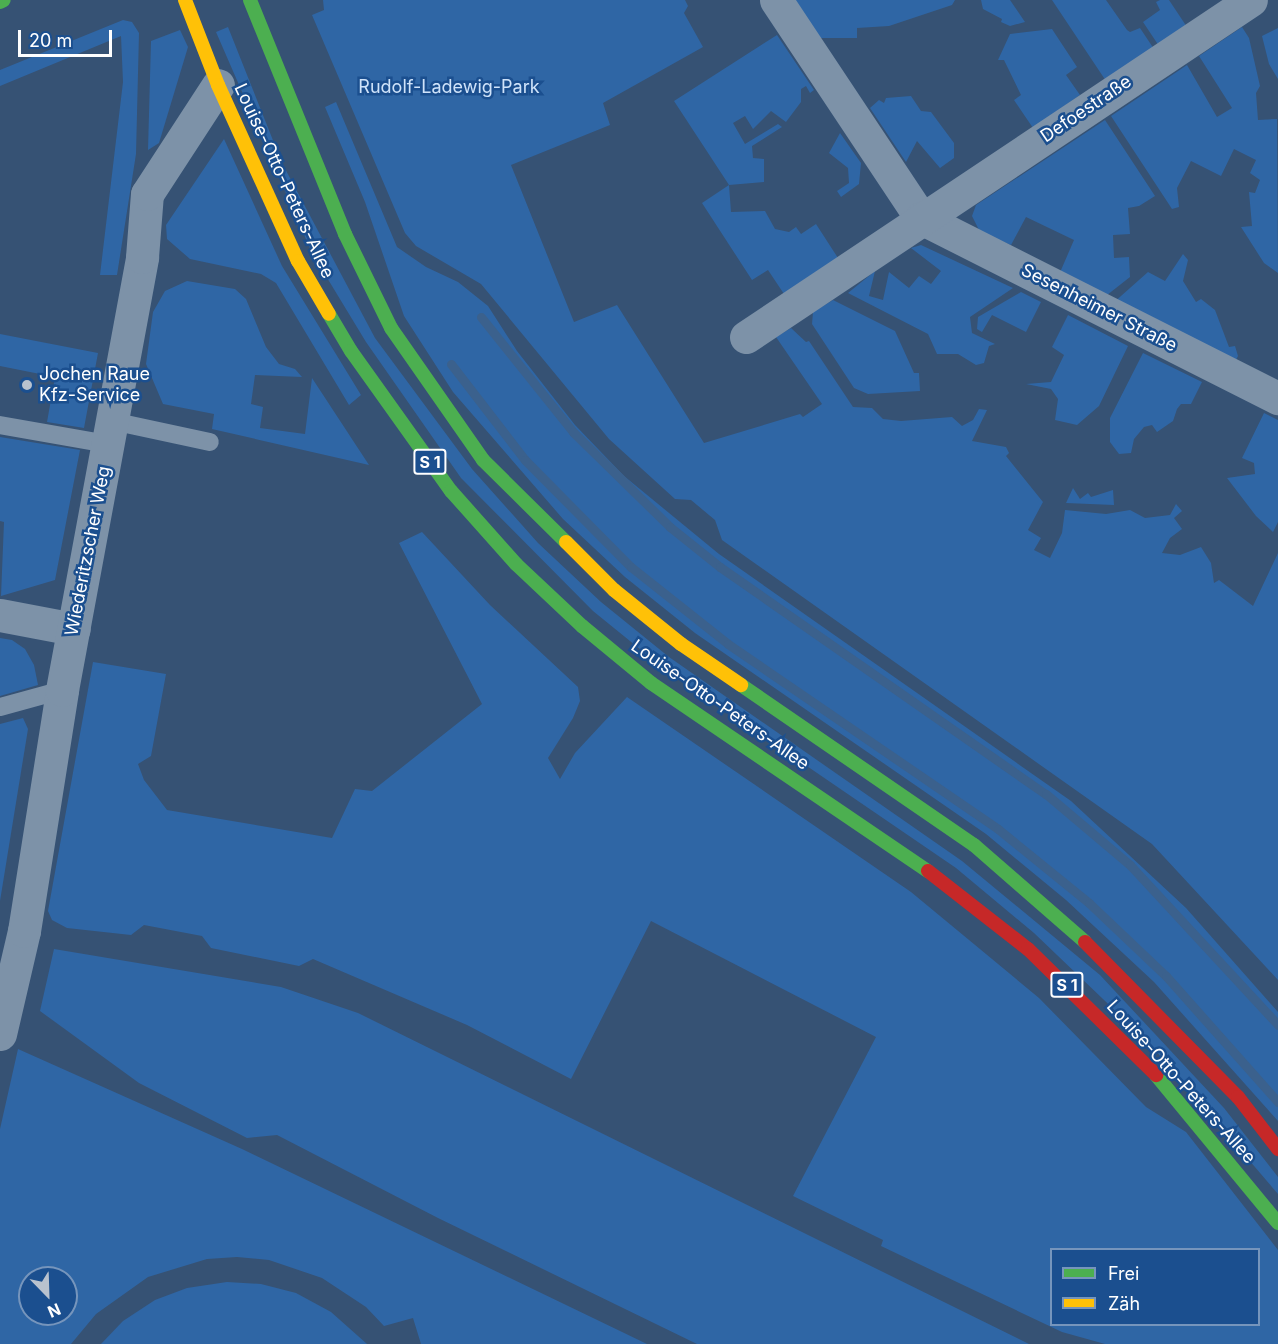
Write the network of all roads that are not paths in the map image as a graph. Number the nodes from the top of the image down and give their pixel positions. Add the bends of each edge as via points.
1 (4, 0) edge
2 (185, 0) edge
3 (250, 0) edge
4 (777, 0) edge
5 (1251, 0) edge
6 (0, 2) edge
7 (218, 86) junction
8 (921, 218) junction
9 (746, 337) dead end
10 (1278, 398) edge
11 (0, 425) edge
12 (110, 433) junction
13 (210, 442) dead end
14 (0, 615) edge
15 (74, 629) junction
16 (62, 690) junction
17 (0, 707) edge
18 (0, 1034) edge
19 (1278, 1149) edge
20 (1278, 1223) edge

1 - 6 main road
2 - 7 main road, Louise-Otto-Peters-Allee / S 1
3 - 19 main road, Louise-Otto-Peters-Allee / S 1 via 336,213 391,328 483,460 614,590 681,644 974,845 1054,911 1172,1024 1238,1097
4 - 8 street
5 - 8 street, Defoestraße
7 - 12 street, Wiederitzscher Weg via 147,194 141,257
7 - 20 main road, Louise-Otto-Peters-Allee / S 1 via 298,261 351,351 451,491 516,564 651,683 948,885 1028,949 1138,1056 1201,1126
8 - 9 street, Defoestraße
8 - 10 street, Sesenheimer Straße
11 - 12 lane
12 - 13 lane
12 - 15 street, Wiederitzscher Weg
14 - 15 street
15 - 16 street, Wiederitzscher Weg
16 - 17 lane
16 - 18 street, Wiederitzscher Weg via 24,931

